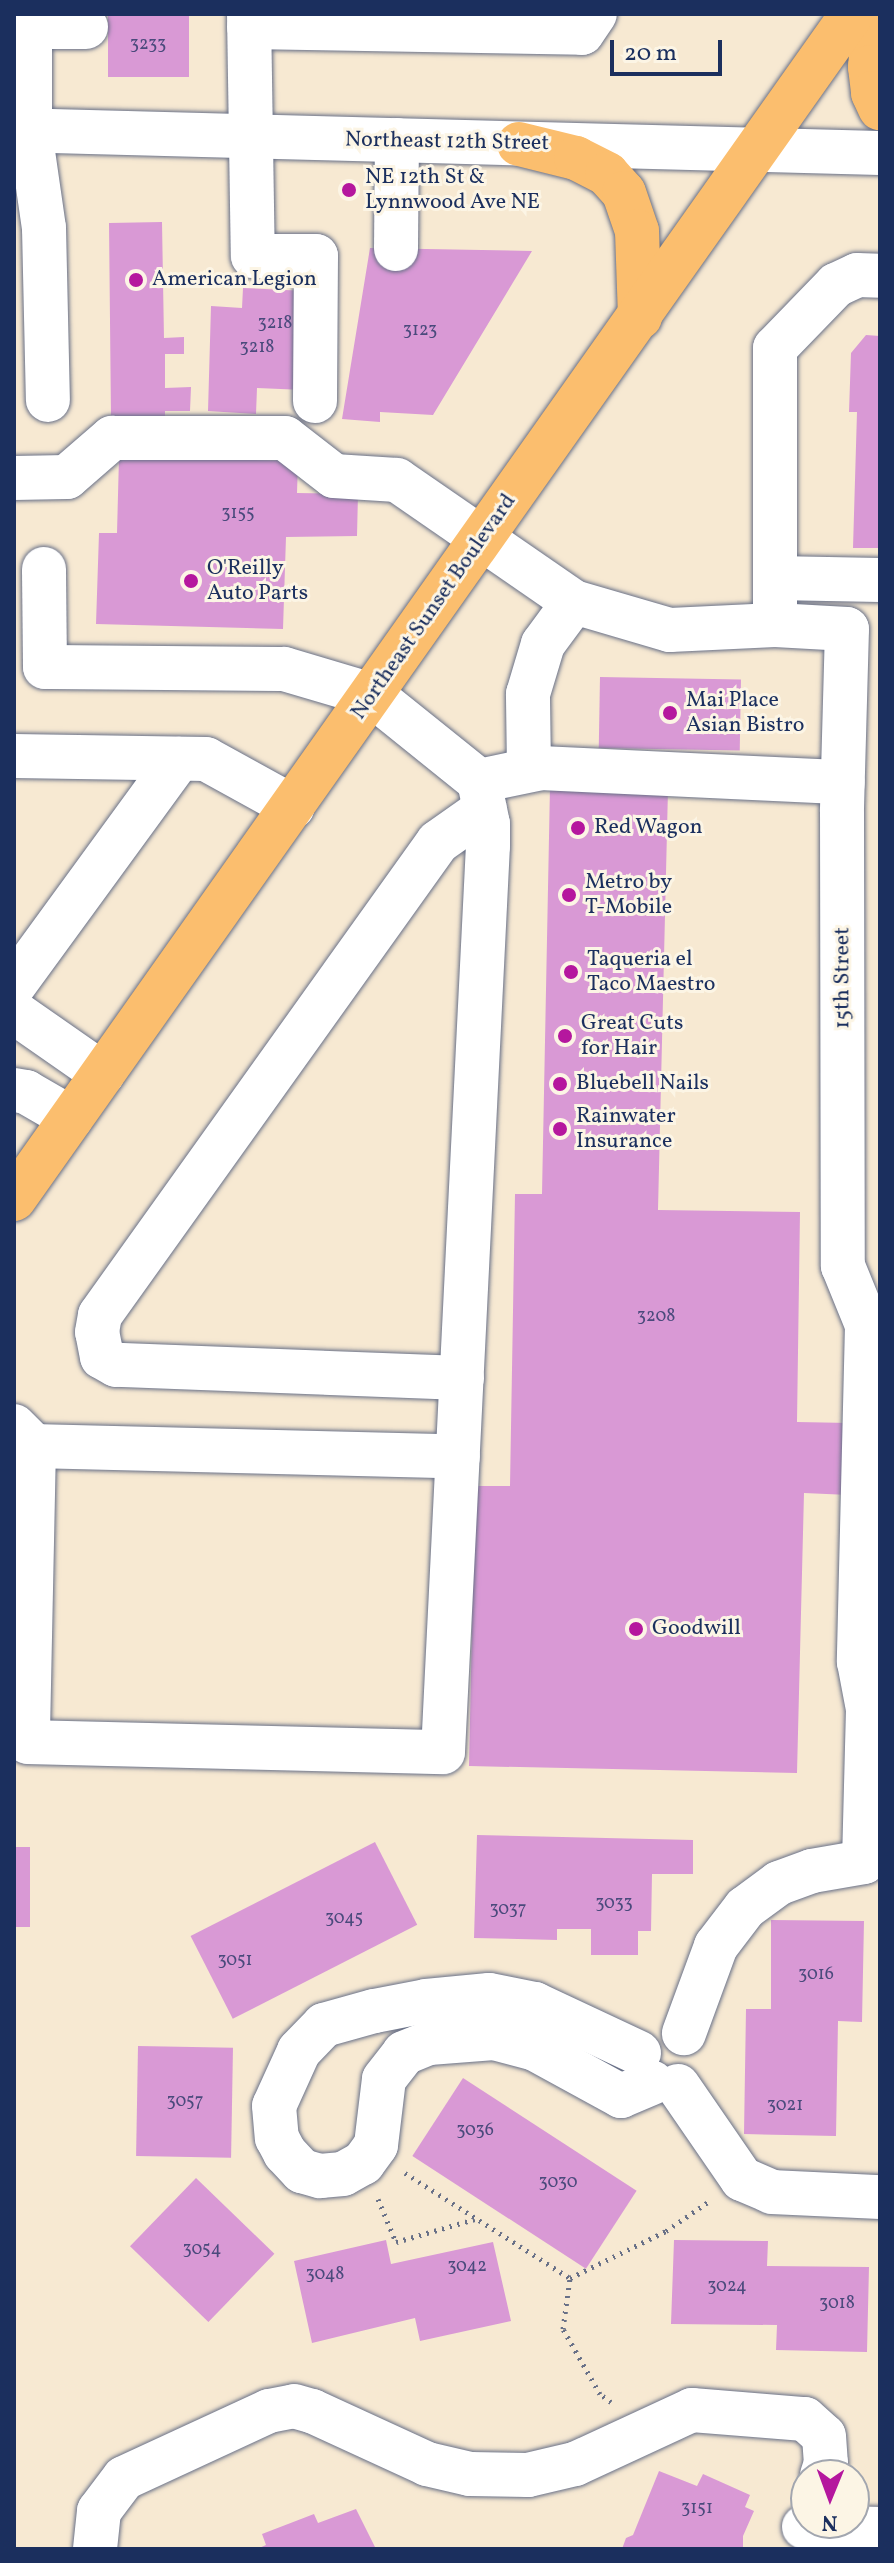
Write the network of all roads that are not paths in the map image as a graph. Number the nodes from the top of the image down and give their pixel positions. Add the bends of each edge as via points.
1 (595, 14) edge
2 (852, 14) edge
3 (875, 14) edge
4 (249, 21) edge
5 (364, 21) edge
6 (22, 27) edge
7 (86, 27) dead end
8 (880, 108) edge
9 (22, 131) edge
10 (250, 137) junction
11 (397, 140) junction
12 (519, 144) junction
13 (759, 150) junction
14 (880, 153) edge
15 (396, 249) dead end
16 (880, 276) edge
17 (640, 317) junction
18 (48, 400) dead end
19 (315, 401) dead end
20 (14, 478) edge
21 (482, 541) junction
22 (44, 569) dead end
23 (775, 578) junction
24 (880, 580) edge
25 (574, 602) junction
26 (775, 625) junction
27 (372, 695) junction
28 (14, 756) edge
29 (179, 759) junction
30 (529, 770) junction
31 (482, 795) junction
32 (855, 802) edge
33 (293, 807) junction
34 (14, 985) edge
35 (14, 1012) edge
36 (103, 1074) junction
37 (14, 1090) edge
38 (71, 1118) junction
39 (14, 1199) edge
40 (462, 1378) junction
41 (24, 1436) edge
42 (458, 1456) junction
43 (874, 1709) edge
44 (657, 2074) junction
45 (880, 2197) edge
46 (826, 2459) edge
47 (95, 2549) edge

1 - 5 street via 582,33
2 - 13 main road, Northeast Sunset Boulevard
3 - 8 main road via 870,67
4 - 5 street
4 - 10 street
6 - 7 street
6 - 9 street
9 - 10 street, Northeast 12th Street
9 - 18 street via 44,228
10 - 11 street, Northeast 12th Street
10 - 19 street via 253,256 316,256
11 - 12 street, Northeast 12th Street
11 - 15 street
12 - 13 street, Northeast 12th Street
12 - 17 main road via 576,158 607,174 624,193 637,231
13 - 14 street, Northeast 12th Street
13 - 17 main road, Northeast Sunset Boulevard
16 - 23 street via 857,275 836,285 775,348
17 - 21 main road, Northeast Sunset Boulevard
20 - 21 street, 15th Street via 67,477 112,438 285,438 334,476 397,480
21 - 25 street, 15th Street
21 - 27 main road, Northeast Sunset Boulevard
22 - 27 street via 45,667 284,669
23 - 24 street
23 - 26 street
25 - 26 street, 15th Street via 670,630
25 - 30 street via 543,644 528,694
26 - 32 street, 15th Street via 847,629
27 - 31 street
27 - 33 main road, Northeast Sunset Boulevard
28 - 29 street
29 - 33 street via 206,759
29 - 34 street
30 - 31 street
30 - 32 street
31 - 40 street via 488,846
31 - 40 street via 438,842 100,1315 97,1332 102,1357 116,1365
32 - 43 street, 15th Street via 843,1266 867,1325 859,1662
33 - 36 main road, Northeast Sunset Boulevard
35 - 36 street
36 - 38 main road, Northeast Sunset Boulevard
37 - 38 street
38 - 39 main road, Northeast Sunset Boulevard
40 - 42 street
41 - 42 street
41 - 42 street via 28,1742 443,1752
43 - 44 street, 15th Street via 864,1862 779,1883 745,1908 716,1946 684,2033 676,2029 648,2036
44 - 44 street via 535,2004 489,1995 426,2001 324,2025 299,2051 283,2084 274,2106 277,2138 302,2171 343,2174 376,2145 384,2079 404,2053 429,2043 494,2038 535,2049 621,2096
44 - 45 street via 742,2179 772,2192
46 - 47 street via 824,2436 805,2419 692,2410 575,2464 528,2475 470,2474 427,2464 294,2406 269,2411 124,2478 99,2511

